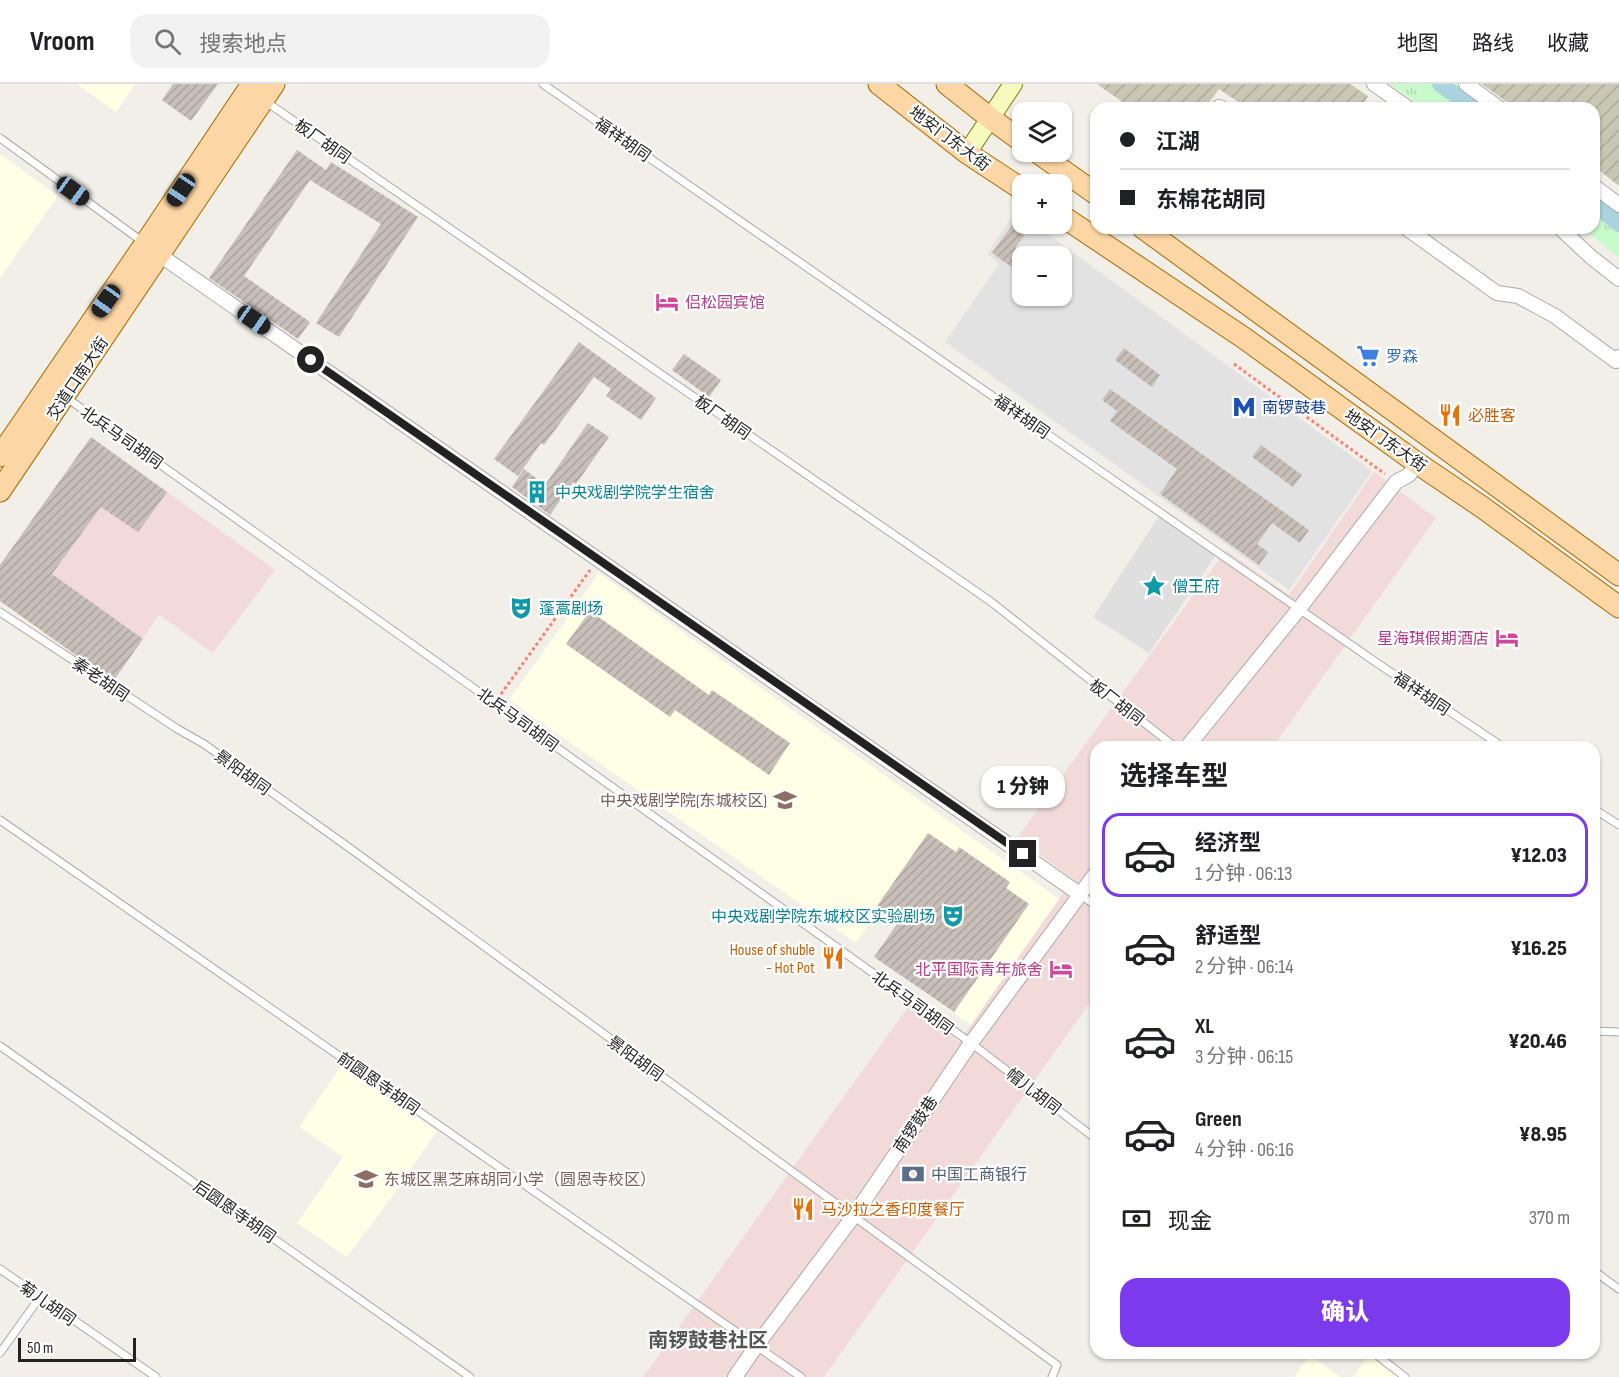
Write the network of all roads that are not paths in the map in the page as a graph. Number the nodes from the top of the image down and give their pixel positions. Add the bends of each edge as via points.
1 (543, 84) edge
2 (879, 84) edge
3 (947, 84) edge
4 (1012, 84) edge
5 (1374, 84) edge
6 (1466, 84) edge
7 (263, 89) edge
8 (1400, 102) edge
9 (1489, 102) edge
10 (990, 118) junction
11 (1012, 134) edge
12 (0, 138) edge
13 (967, 153) junction
14 (1051, 162) edge
15 (1012, 183) edge
16 (1090, 190) edge
17 (1600, 190) edge
18 (1619, 204) edge
19 (1072, 223) edge
20 (1151, 234) edge
21 (1414, 234) edge
22 (1566, 234) edge
23 (152, 249) junction
24 (1619, 279) edge
25 (1617, 359) edge
26 (64, 396) junction
27 (0, 456) edge
28 (1418, 463) junction
29 (0, 491) edge
30 (1619, 575) edge
31 (1619, 607) edge
32 (1299, 609) junction
33 (0, 612) edge
34 (1167, 741) edge
35 (1192, 741) edge
36 (1494, 741) edge
37 (204, 744) joint
38 (1600, 813) edge
39 (0, 820) edge
40 (1619, 825) edge
41 (1090, 882) edge
42 (1081, 895) junction
43 (1090, 902) edge
44 (1600, 1031) edge
45 (1619, 1032) edge
46 (971, 1042) junction
47 (0, 1046) edge
48 (1090, 1134) edge
49 (853, 1217) junction
50 (0, 1269) edge
51 (1600, 1275) edge
52 (1619, 1289) edge
53 (39, 1297) junction
54 (757, 1345) junction
55 (0, 1353) edge
56 (1382, 1359) edge
57 (156, 1377) edge
58 (470, 1377) edge
59 (735, 1377) edge
60 (801, 1377) edge
61 (1052, 1377) edge
62 (1405, 1377) edge

1 - 32 lane, 福祥胡同
2 - 13 main road, 地安门东大街
3 - 10 main road
4 - 10 street
5 - 8 street
6 - 9 street
7 - 23 main road, 交道口南大街
7 - 34 lane, 板厂胡同 via 990,601
10 - 11 main road
10 - 13 street
12 - 23 lane
13 - 15 main road, 地安门东大街
14 - 16 main road
17 - 18 street
19 - 28 main road, 地安门东大街 via 1244,338
20 - 30 main road, 地安门东大街
21 - 25 street via 1497,293 1518,296 1555,316
22 - 24 street
23 - 26 main road, 交道口南大街
23 - 27 main road, 交道口南大街
23 - 42 street
26 - 29 main road, 交道口南大街
26 - 46 lane, 北兵马司胡同
28 - 31 main road, 地安门东大街
28 - 32 street via 1409,475 1396,482
32 - 35 street
32 - 36 lane, 福祥胡同
33 - 37 lane, 秦老胡同
37 - 49 lane, 景阳胡同
38 - 40 lane
39 - 54 lane, 前圆恩寺胡同
41 - 42 street, 南锣鼓巷
42 - 43 lane
42 - 46 street, 南锣鼓巷
44 - 45 lane
46 - 48 lane, 帽儿胡同
46 - 49 street, 南锣鼓巷
47 - 58 lane, 后圆恩寺胡同
49 - 54 street, 南锣鼓巷
49 - 61 lane, 景阳胡同 via 1057,1365
50 - 53 lane, 菊儿胡同
51 - 52 lane
53 - 55 lane
53 - 57 lane, 菊儿胡同
54 - 59 street, 南锣鼓巷
54 - 60 lane, 前圆恩寺胡同
56 - 62 lane

